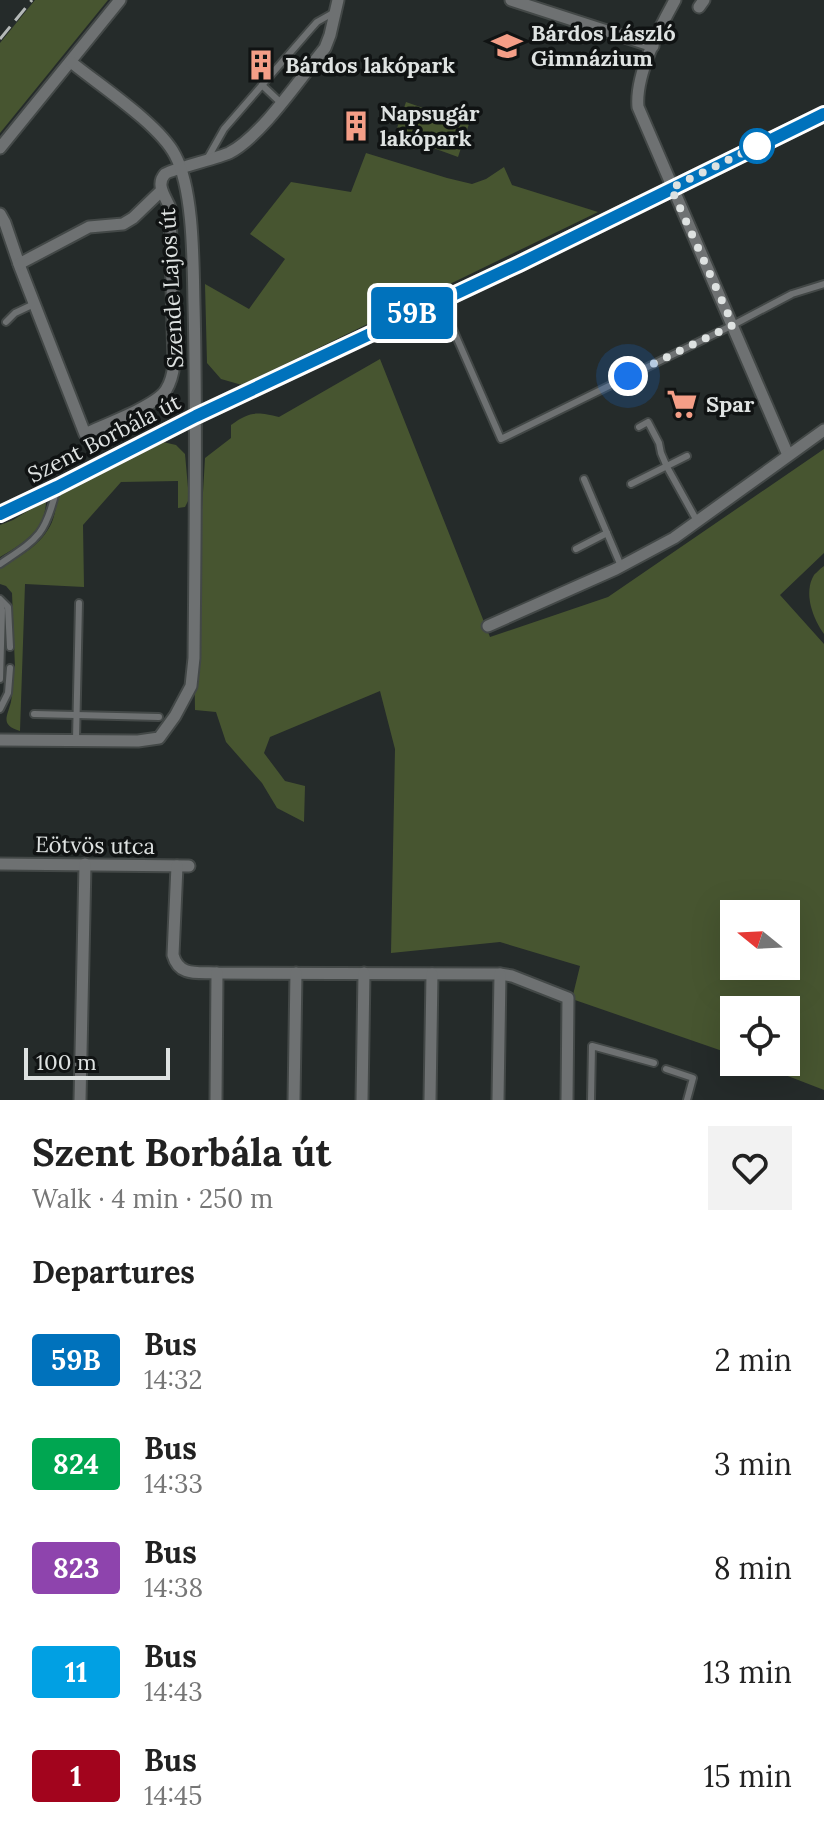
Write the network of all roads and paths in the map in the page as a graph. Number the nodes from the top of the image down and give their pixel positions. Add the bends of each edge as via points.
1 (120, 0) edge
2 (511, 0) edge
3 (675, 0) edge
4 (338, 6) edge
5 (653, 46) junction
6 (71, 62) junction
7 (262, 85) junction
8 (281, 103) junction
9 (824, 114) edge
10 (0, 148) edge
11 (206, 162) junction
12 (181, 169) junction
13 (671, 188) junction
14 (161, 191) junction
15 (2, 221) edge
16 (19, 264) junction
17 (824, 284) edge
18 (439, 300) junction
19 (34, 304) junction
20 (6, 322) dead end
21 (733, 325) junction
22 (196, 416) junction
23 (639, 427) dead end
24 (824, 430) edge
25 (788, 455) junction
26 (687, 456) dead end
27 (667, 467) junction
28 (584, 479) dead end
29 (631, 484) dead end
30 (57, 487) junction
31 (3, 511) edge
32 (697, 521) junction
33 (607, 533) junction
34 (576, 549) dead end
35 (0, 564) edge
36 (621, 566) junction
37 (0, 601) edge
38 (79, 603) dead end
39 (488, 626) dead end
40 (10, 647) dead end
41 (0, 659) edge
42 (10, 668) dead end
43 (0, 670) edge
44 (0, 679) edge
45 (0, 709) edge
46 (34, 714) dead end
47 (77, 715) junction
48 (159, 717) dead end
49 (0, 740) edge
50 (76, 740) junction
51 (0, 864) edge
52 (85, 864) junction
53 (217, 973) junction
54 (296, 973) junction
55 (364, 973) junction
56 (432, 974) junction
57 (500, 974) junction
58 (654, 1063) dead end
59 (666, 1069) dead end
60 (80, 1100) edge
61 (216, 1100) edge
62 (294, 1100) edge
63 (362, 1100) edge
64 (430, 1100) edge
65 (498, 1100) edge
66 (567, 1100) edge
67 (591, 1100) edge
68 (687, 1100) edge

1 - 6 street
2 - 5 street
3 - 5 street
4 - 7 lane via 317,22
4 - 8 street via 325,48
5 - 13 street via 638,85 638,107
6 - 10 street
6 - 12 street, Szende Lajos út via 156,131 175,152
7 - 8 lane
7 - 11 lane via 224,129
8 - 11 street via 253,136
9 - 13 street, Szent Borbála út
11 - 12 street
12 - 14 street via 163,176
12 - 22 street, Szende Lajos út via 193,250
13 - 18 street, Szent Borbála út
13 - 21 street
14 - 16 street via 123,224 89,227
14 - 19 street via 170,208 172,374 166,390 153,402 85,434
15 - 16 street
16 - 19 street
17 - 21 lane via 792,294
18 - 21 lane via 501,439
18 - 22 street, Szent Borbála út
19 - 20 lane
21 - 25 street
22 - 30 street, Szent Borbála út
22 - 50 street, Szende Lajos út via 191,686 159,738
23 - 27 lane via 648,422
24 - 25 street
25 - 32 street
26 - 27 lane
27 - 29 lane
27 - 32 lane
28 - 33 lane
30 - 31 street, Szent Borbála út
30 - 35 lane via 42,531
32 - 36 street
33 - 34 lane
33 - 36 lane
36 - 39 street
37 - 40 lane via 8,607
37 - 41 lane
38 - 47 lane
41 - 43 lane
42 - 45 lane
43 - 44 lane
46 - 47 lane
47 - 48 lane
47 - 50 lane
49 - 50 street
51 - 52 street, Eötvös utca
52 - 53 street, Eötvös utca via 183,866 176,965 189,972
52 - 60 street
53 - 54 street
53 - 61 street
54 - 55 street
54 - 62 street
55 - 56 street
55 - 63 street
56 - 57 street
56 - 64 street
57 - 65 street
57 - 66 street via 568,998
58 - 67 lane via 592,1046
59 - 68 lane via 693,1078

